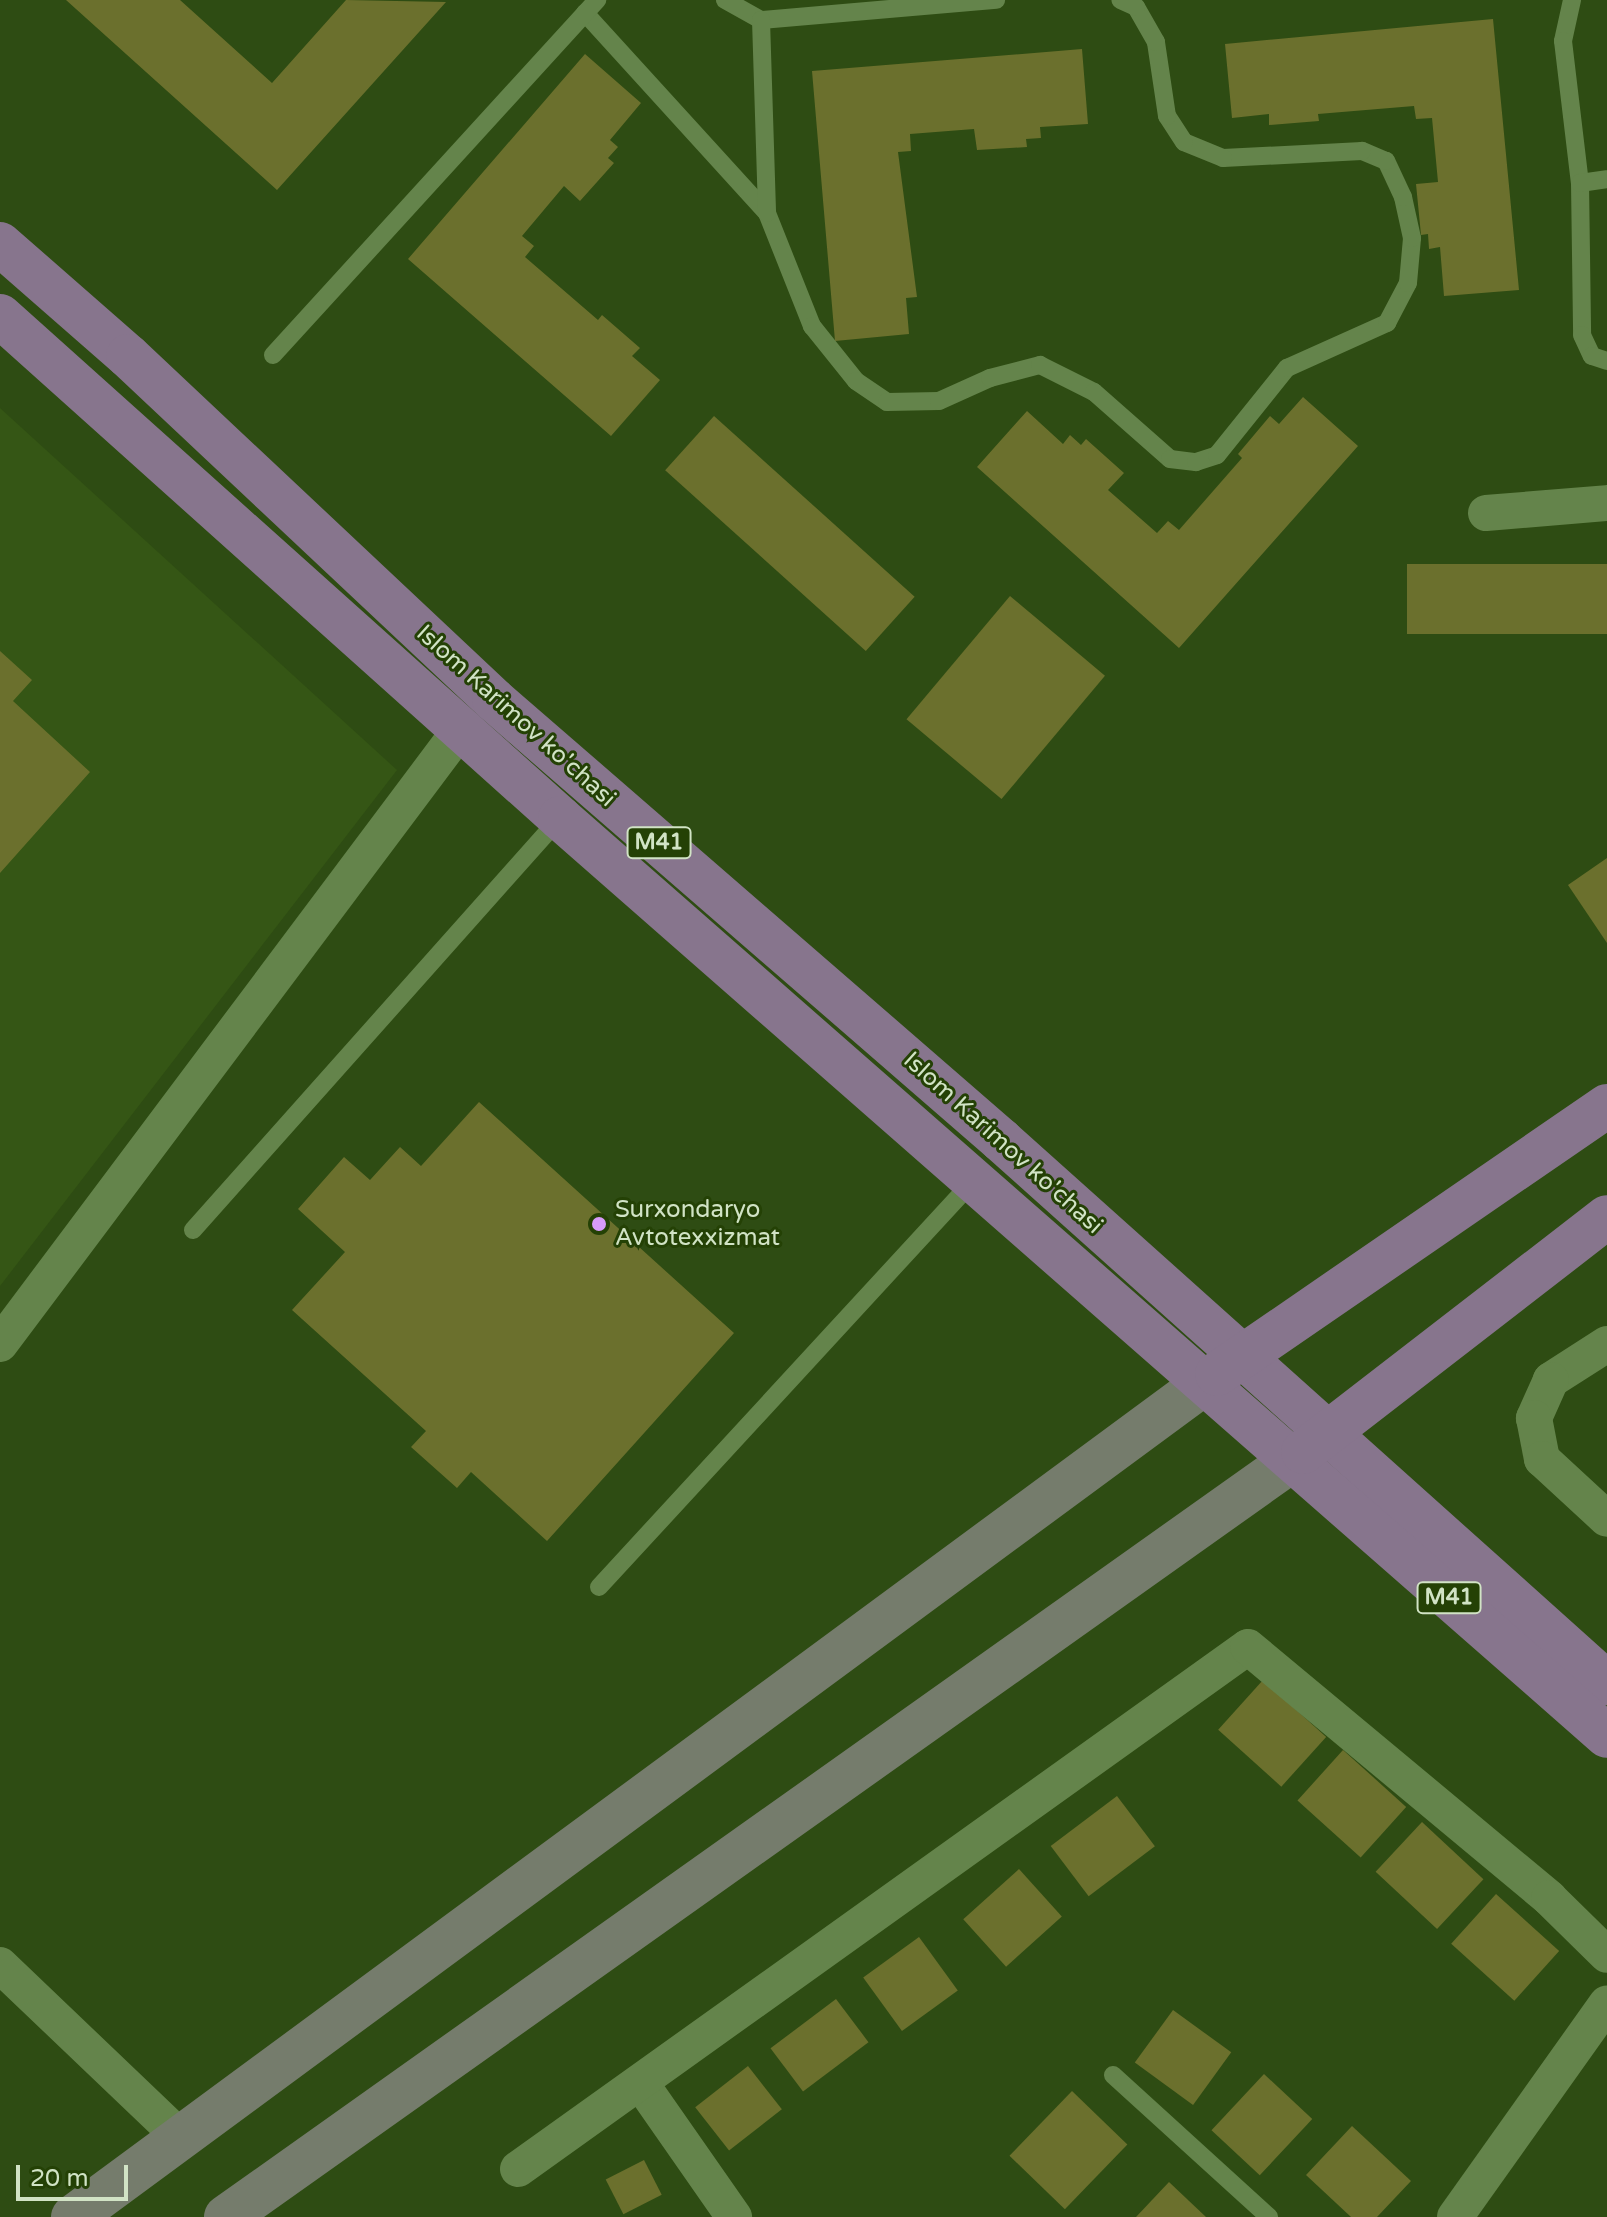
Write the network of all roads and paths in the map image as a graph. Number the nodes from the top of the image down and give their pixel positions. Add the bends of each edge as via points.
1 (725, 0) edge
2 (996, 0) edge
3 (1120, 0) edge
4 (1572, 0) edge
5 (591, 7) edge
6 (761, 20) junction
7 (1607, 179) edge
8 (1580, 183) junction
9 (767, 213) junction
10 (0, 244) edge
11 (0, 316) edge
12 (273, 355) dead end
13 (1607, 361) edge
14 (1607, 503) edge
15 (1486, 513) dead end
16 (461, 729) junction
17 (560, 818) junction
18 (1607, 1106) edge
19 (974, 1180) junction
20 (1607, 1217) edge
21 (193, 1230) dead end
22 (0, 1344) edge
23 (1607, 1344) edge
24 (1240, 1356) junction
25 (1202, 1385) junction
26 (1327, 1434) junction
27 (1291, 1461) junction
28 (1607, 1519) edge
29 (599, 1587) dead end
30 (1607, 1683) edge
31 (1607, 1736) edge
32 (1607, 1955) edge
33 (0, 1965) edge
34 (1607, 2003) edge
35 (1113, 2075) dead end
36 (642, 2085) junction
37 (182, 2139) junction
38 (518, 2169) dead end
39 (73, 2217) edge
40 (226, 2217) edge
41 (734, 2217) edge
42 (1269, 2217) edge
43 (1455, 2217) edge

1 - 6 lane
2 - 6 lane
3 - 9 lane via 1136,7 1156,42 1167,116 1184,142 1223,158 1362,151 1386,161 1403,197 1412,238 1408,283 1387,323 1287,368 1217,455 1196,462 1170,459 1094,392 1040,365 990,378 939,401 887,402 856,381 812,326
4 - 8 lane via 1563,41
5 - 9 lane
5 - 12 lane
6 - 9 lane
7 - 8 lane
8 - 13 lane via 1582,335 1592,356
10 - 24 main road, Islom Karimov ko'chasi / M41 via 128,356 494,700 1001,1140
11 - 16 main road, Islom Karimov ko'chasi / M41
14 - 15 street
16 - 17 main road, Islom Karimov ko'chasi / M41
16 - 22 street
17 - 19 main road, Islom Karimov ko'chasi / M41
17 - 21 lane
18 - 24 main road
19 - 25 main road, Islom Karimov ko'chasi / M41
19 - 29 lane
20 - 26 main road
23 - 28 street via 1551,1380 1534,1418 1542,1459
24 - 25 main road
24 - 26 main road, Islom Karimov ko'chasi / M41
25 - 27 main road, Islom Karimov ko'chasi / M41
25 - 37 street
26 - 27 main road
26 - 30 main road, M41
27 - 31 main road, M41
27 - 40 street
32 - 36 street via 1549,1898 1248,1647
33 - 37 street
34 - 43 street
35 - 42 lane
36 - 38 street
36 - 41 street
37 - 39 street

